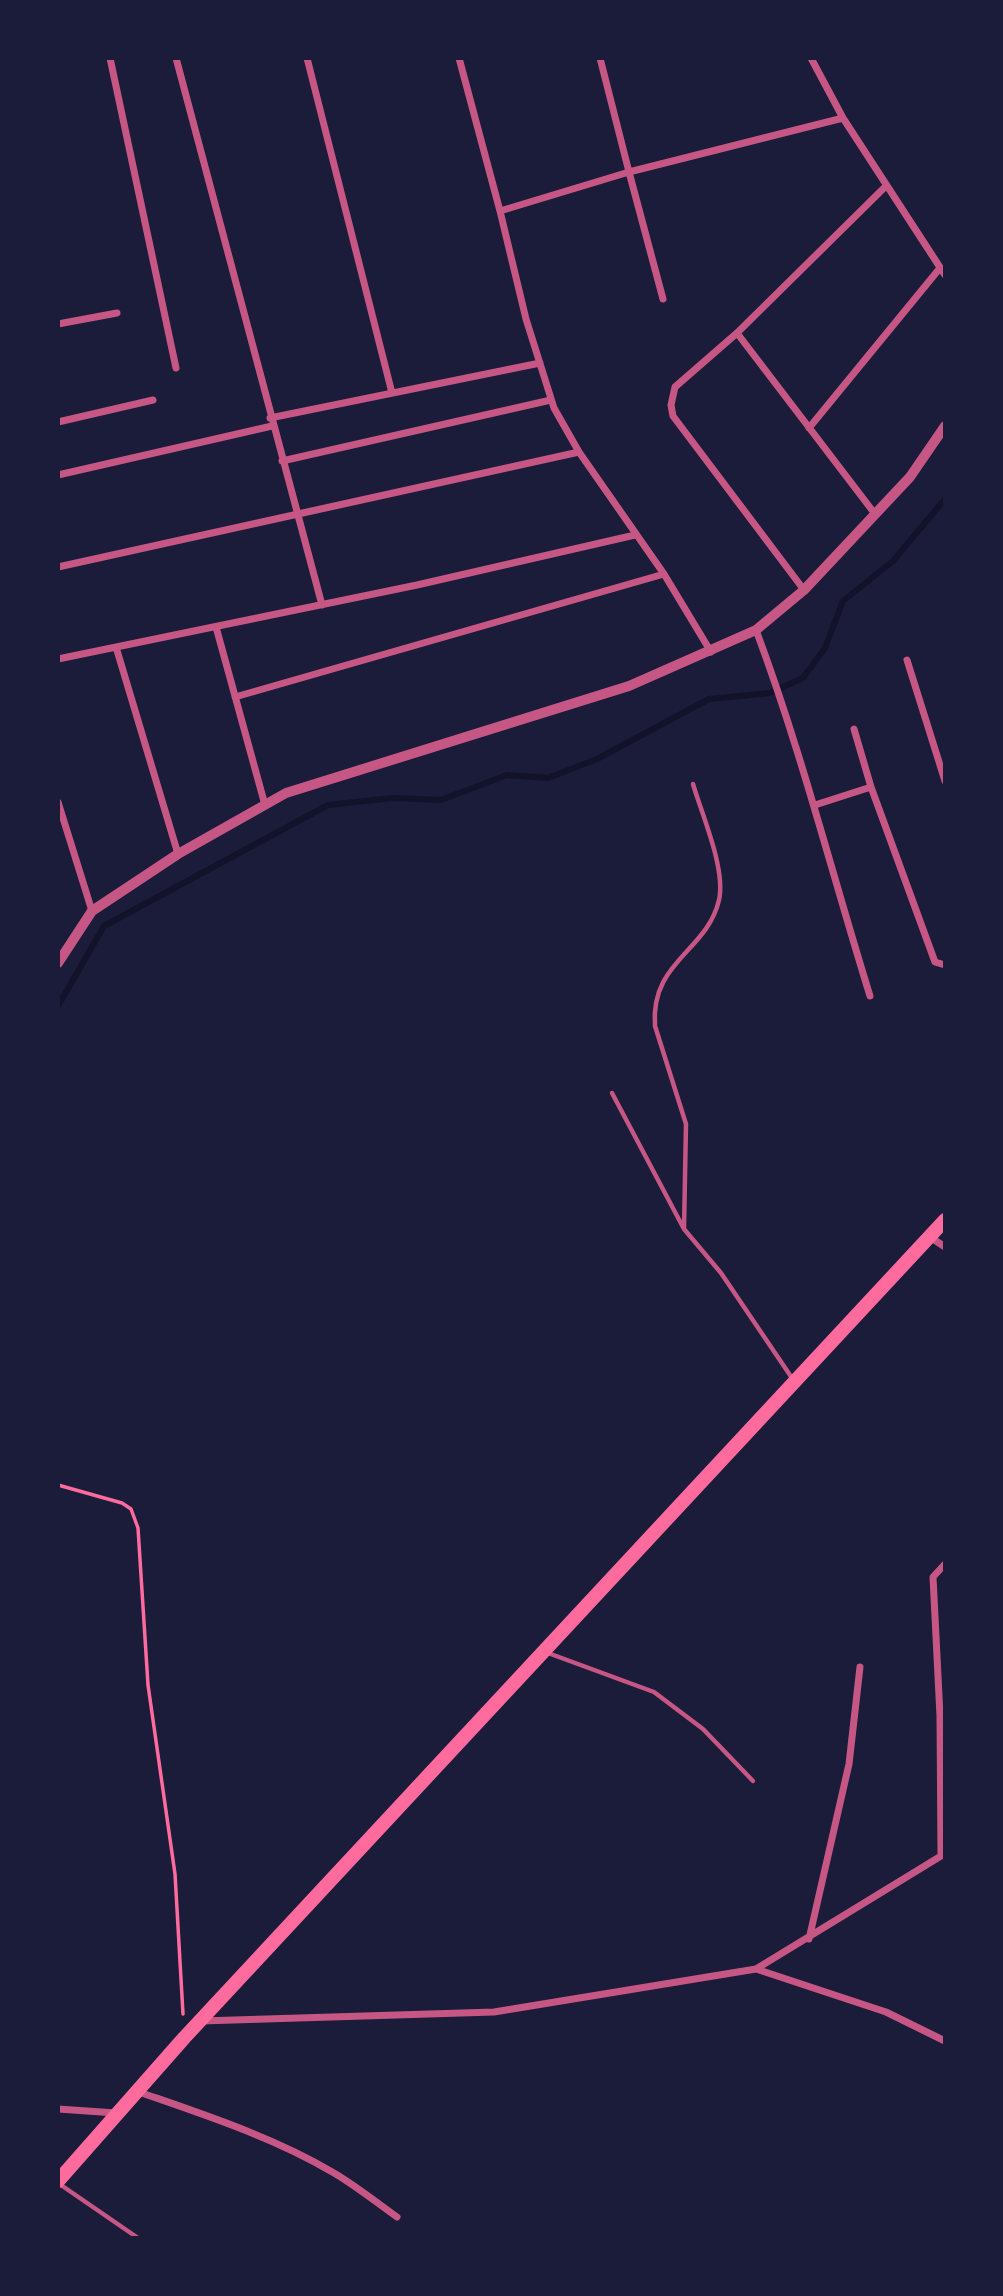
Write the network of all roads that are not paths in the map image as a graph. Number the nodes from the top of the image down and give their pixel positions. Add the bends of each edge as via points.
1 (110, 58) edge
2 (176, 58) edge
3 (307, 58) edge
4 (459, 58) edge
5 (600, 58) edge
6 (811, 58) edge
7 (843, 118) junction
8 (629, 172) junction
9 (886, 186) junction
10 (500, 211) junction
11 (940, 268) junction
12 (945, 275) edge
13 (663, 299) dead end
14 (117, 313) dead end
15 (58, 324) edge
16 (737, 333) junction
17 (540, 363) junction
18 (176, 368) dead end
19 (392, 393) junction
20 (153, 400) dead end
21 (551, 400) junction
22 (58, 422) edge
23 (271, 422) junction
24 (945, 426) edge
25 (809, 428) junction
26 (579, 452) junction
27 (282, 461) junction
28 (58, 475) edge
29 (875, 514) junction
30 (298, 515) junction
31 (635, 535) junction
32 (58, 567) edge
33 (664, 574) junction
34 (804, 590) junction
35 (322, 605) junction
36 (216, 627) junction
37 (756, 630) junction
38 (117, 647) junction
39 (711, 652) junction
40 (58, 659) edge
41 (906, 660) dead end
42 (235, 697) junction
43 (854, 729) dead end
44 (945, 781) edge
45 (693, 784) dead end
46 (871, 787) junction
47 (58, 802) edge
48 (815, 804) junction
49 (265, 805) junction
50 (178, 854) junction
51 (92, 911) junction
52 (58, 963) edge
53 (945, 965) edge
54 (870, 996) dead end
55 (612, 1093) dead end
56 (945, 1220) edge
57 (684, 1229) junction
58 (929, 1237) junction
59 (945, 1247) edge
60 (795, 1381) junction
61 (945, 1564) edge
62 (544, 1651) junction
63 (860, 1667) dead end
64 (753, 1781) dead end
65 (943, 1854) edge
66 (809, 1939) junction
67 (756, 1969) junction
68 (200, 2021) junction
69 (945, 2041) edge
70 (139, 2092) junction
71 (58, 2109) edge
72 (117, 2113) junction
73 (58, 2182) edge
74 (397, 2217) dead end
75 (138, 2238) edge

1 - 18 street
2 - 23 street
3 - 19 street
4 - 10 street
5 - 8 street
6 - 7 street
7 - 8 street
7 - 9 street
8 - 10 street
8 - 13 street
9 - 11 street
9 - 16 street
10 - 17 street
11 - 12 street
11 - 25 street
14 - 15 street
16 - 25 street
16 - 34 street via 675,387 673,416
17 - 19 street
17 - 21 street
19 - 23 street
20 - 22 street
21 - 26 street
21 - 27 street
23 - 27 street
23 - 28 street
24 - 29 street via 910,477
25 - 29 street
26 - 30 street
26 - 31 street
27 - 30 street
29 - 34 street
30 - 32 street
30 - 35 street
31 - 33 street
31 - 35 street
33 - 39 street
33 - 42 street
34 - 37 street
35 - 36 street
36 - 38 street
36 - 42 street
37 - 39 street
37 - 48 street
38 - 40 street
38 - 50 street
39 - 49 street via 629,686 286,793
41 - 44 street
42 - 49 street
43 - 46 street
45 - 57 lane via 717,864 719,899 711,919 662,982 654,1010 686,1124
46 - 48 street
46 - 53 street via 934,962
47 - 51 street
48 - 54 street
49 - 50 street
50 - 51 street
51 - 52 street
55 - 57 lane
56 - 58 main road
57 - 60 lane via 721,1273
58 - 59 street
58 - 60 main road
60 - 62 main road
61 - 65 street via 933,1577
62 - 64 lane via 654,1692 703,1730
62 - 68 main road
63 - 66 street via 849,1764
65 - 66 street
66 - 67 street
67 - 68 street via 494,2012
67 - 69 street via 886,2012
68 - 70 main road
70 - 72 main road
70 - 74 street via 292,2151 335,2173
71 - 72 street
72 - 73 main road
73 - 75 lane

